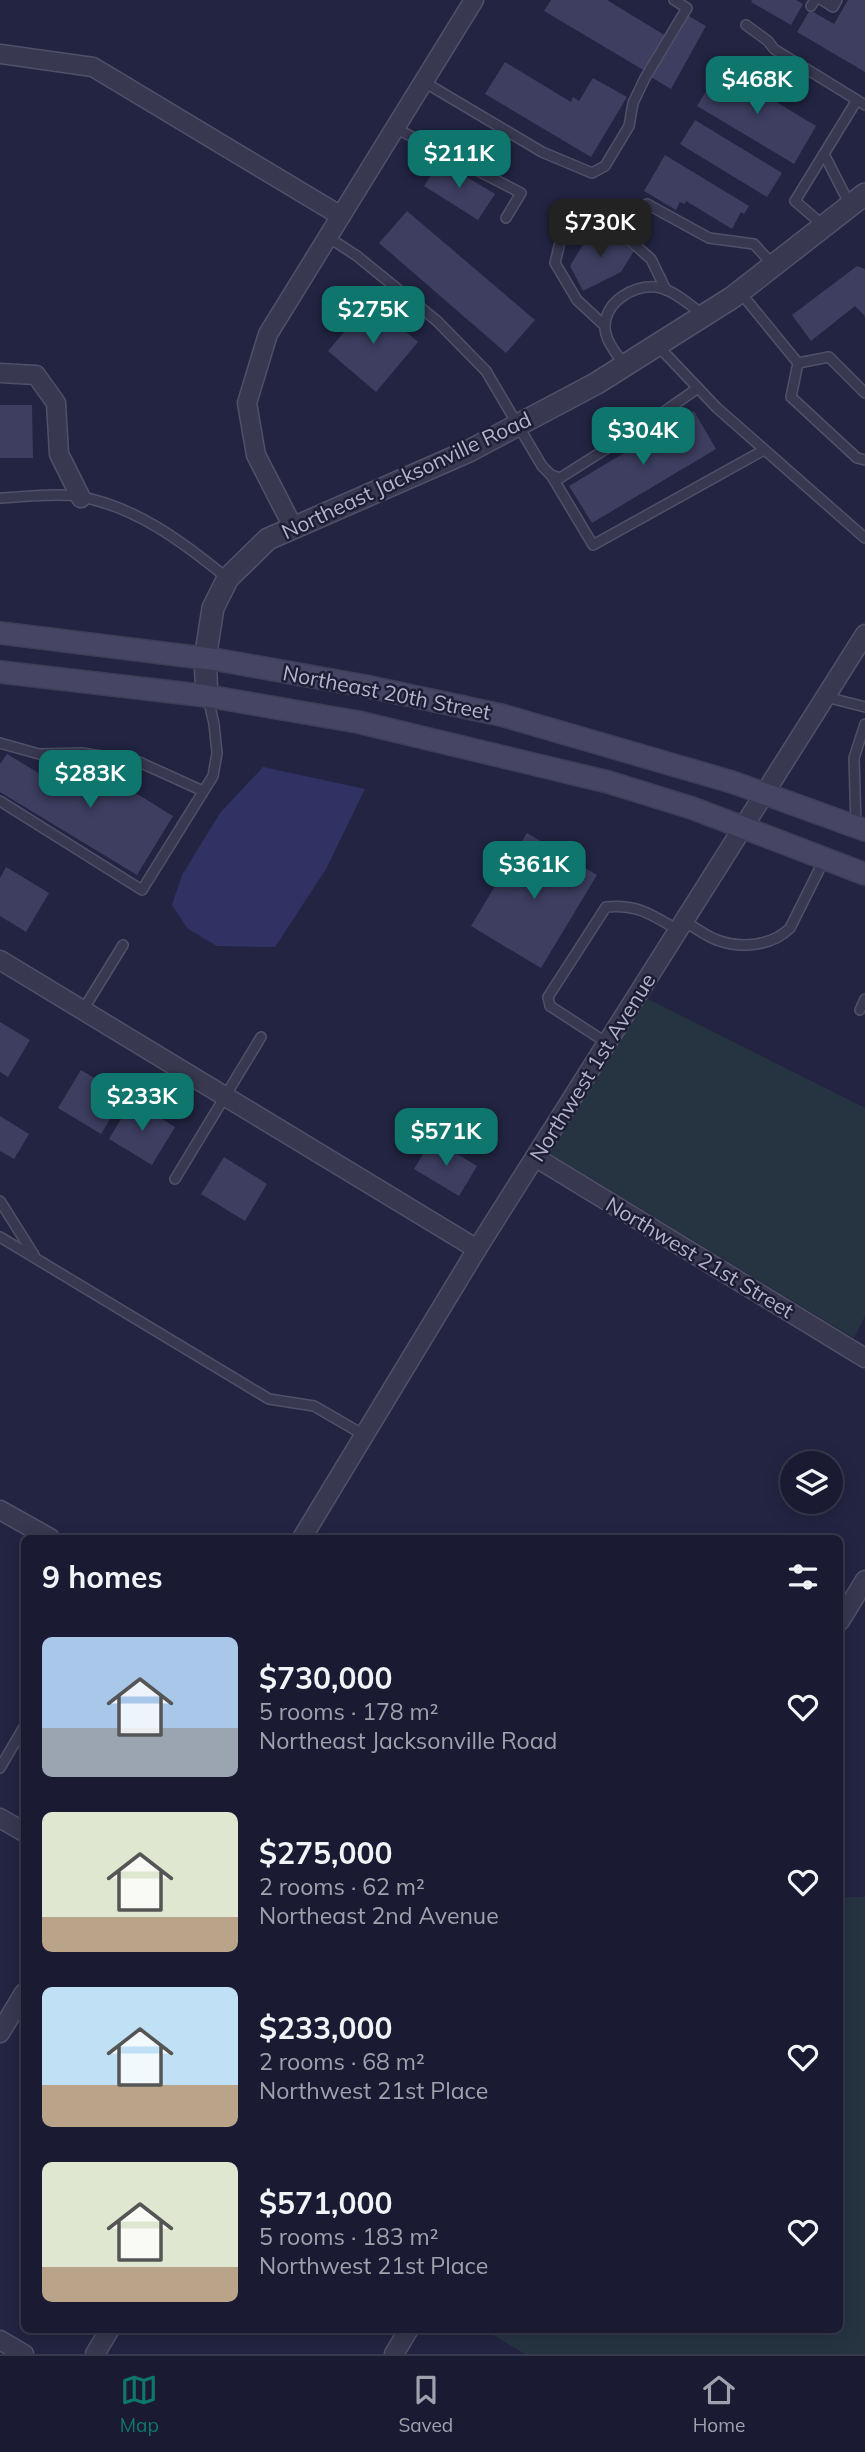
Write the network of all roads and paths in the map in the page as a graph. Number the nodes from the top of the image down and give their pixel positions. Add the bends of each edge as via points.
1 (474, 0) edge
2 (674, 0) edge
3 (821, 0) edge
4 (838, 0) edge
5 (746, 26) dead end
6 (0, 54) edge
7 (424, 82) junction
8 (861, 103) edge
9 (396, 128) junction
10 (824, 154) junction
11 (858, 200) edge
12 (647, 204) dead end
13 (341, 216) junction
14 (506, 218) dead end
15 (825, 227) junction
16 (328, 237) junction
17 (774, 266) junction
18 (666, 290) junction
19 (740, 292) junction
20 (705, 315) junction
21 (605, 326) junction
22 (657, 345) junction
23 (798, 363) junction
24 (625, 366) junction
25 (0, 373) edge
26 (698, 388) junction
27 (865, 393) edge
28 (517, 425) junction
29 (764, 450) junction
30 (865, 460) edge
31 (551, 475) junction
32 (0, 498) edge
33 (81, 498) junction
34 (293, 527) junction
35 (865, 538) edge
36 (228, 578) junction
37 (0, 633) edge
38 (865, 634) edge
39 (205, 659) junction
40 (0, 673) edge
41 (207, 696) junction
42 (826, 697) junction
43 (865, 707) edge
44 (865, 724) edge
45 (0, 743) edge
46 (203, 791) junction
47 (765, 794) junction
48 (0, 802) edge
49 (743, 827) junction
50 (861, 829) edge
51 (825, 858) junction
52 (865, 874) edge
53 (681, 925) junction
54 (123, 946) dead end
55 (0, 960) edge
56 (865, 999) edge
57 (83, 1010) junction
58 (860, 1010) dead end
59 (261, 1037) dead end
60 (607, 1043) junction
61 (226, 1097) junction
62 (535, 1157) junction
63 (175, 1179) dead end
64 (0, 1201) edge
65 (0, 1237) edge
66 (477, 1249) junction
67 (34, 1256) junction
68 (865, 1357) edge
69 (364, 1435) junction
70 (0, 1510) edge
71 (45, 1535) edge
72 (304, 1535) edge
73 (865, 1580) edge
74 (843, 1616) edge
75 (21, 1732) edge
76 (0, 1769) edge
77 (0, 1818) edge
78 (21, 1830) edge
79 (21, 1998) edge
80 (0, 2033) edge
81 (108, 2333) edge
82 (407, 2333) edge
83 (0, 2340) edge
84 (24, 2354) edge
85 (95, 2354) edge
86 (394, 2354) edge

1 - 7 street
2 - 7 lane via 687,8 645,78 629,126 605,166 592,173 542,152
3 - 4 lane via 833,7
5 - 8 lane via 774,49
6 - 13 street via 93,67
7 - 9 street
8 - 10 lane
9 - 13 street
9 - 14 lane via 521,193
10 - 11 lane
10 - 15 lane via 794,201
11 - 15 street, Northeast Jacksonville Road
12 - 17 lane via 709,238 754,244
13 - 16 street
15 - 17 street, Northeast Jacksonville Road
16 - 28 lane via 438,321 486,371
16 - 34 street via 268,334 247,403 256,455
17 - 19 street, Northeast Jacksonville Road
18 - 20 lane
18 - 21 lane via 635,288 619,298
18 - 21 lane via 651,259 616,228 594,217 578,219 561,238 555,263 577,300
19 - 20 street, Northeast Jacksonville Road
19 - 23 lane
20 - 22 street, Northeast Jacksonville Road
21 - 24 lane via 609,343
22 - 24 street, Northeast Jacksonville Road
22 - 26 lane
23 - 27 lane via 829,357
23 - 30 lane via 791,397 857,458
24 - 28 street, Northeast Jacksonville Road
25 - 33 street via 36,374 56,403 58,454
26 - 29 lane
26 - 31 lane via 560,478
28 - 31 lane
28 - 34 street, Northeast Jacksonville Road via 469,451
29 - 31 lane via 593,545
29 - 35 lane
32 - 33 lane
33 - 36 lane via 134,513
34 - 36 street, Northeast Jacksonville Road via 268,539
36 - 39 street, Northeast Jacksonville Road via 213,608
37 - 39 main road, Northeast 20th Street
38 - 42 street, Northwest 1st Avenue
39 - 41 street, Northeast Jacksonville Road
39 - 47 main road, Northeast 20th Street via 501,715
40 - 41 main road, Northeast 20th Street
41 - 46 lane via 217,753 213,776
41 - 49 main road, Northeast 20th Street via 358,722 556,770
42 - 43 lane
42 - 47 street, Northwest 1st Avenue
44 - 50 lane via 854,758
45 - 46 lane via 39,754 82,753 139,762
46 - 48 lane via 142,890
47 - 49 street, Northwest 1st Avenue
47 - 50 main road, Northeast 20th Street
49 - 51 main road, Northeast 20th Street
49 - 53 street, Northwest 1st Avenue
51 - 52 main road, Northeast 20th Street
51 - 53 lane via 790,928 773,941 726,942
53 - 60 street, Northwest 1st Avenue
53 - 60 lane via 627,905 606,907 548,997 550,1006
54 - 57 lane
55 - 57 street
56 - 58 lane
57 - 61 street
59 - 61 lane
60 - 62 street, Northwest 1st Avenue
61 - 63 lane
61 - 66 street
62 - 66 street, Northwest 1st Avenue
62 - 68 street, Northwest 21st Street
64 - 67 lane
65 - 67 lane
66 - 69 street, Northwest 1st Avenue
67 - 69 lane via 269,1399 314,1406
69 - 72 street, Northwest 1st Avenue
70 - 71 street
73 - 74 street
75 - 76 lane
77 - 78 street
79 - 80 street
81 - 85 street
82 - 86 street
83 - 84 street

